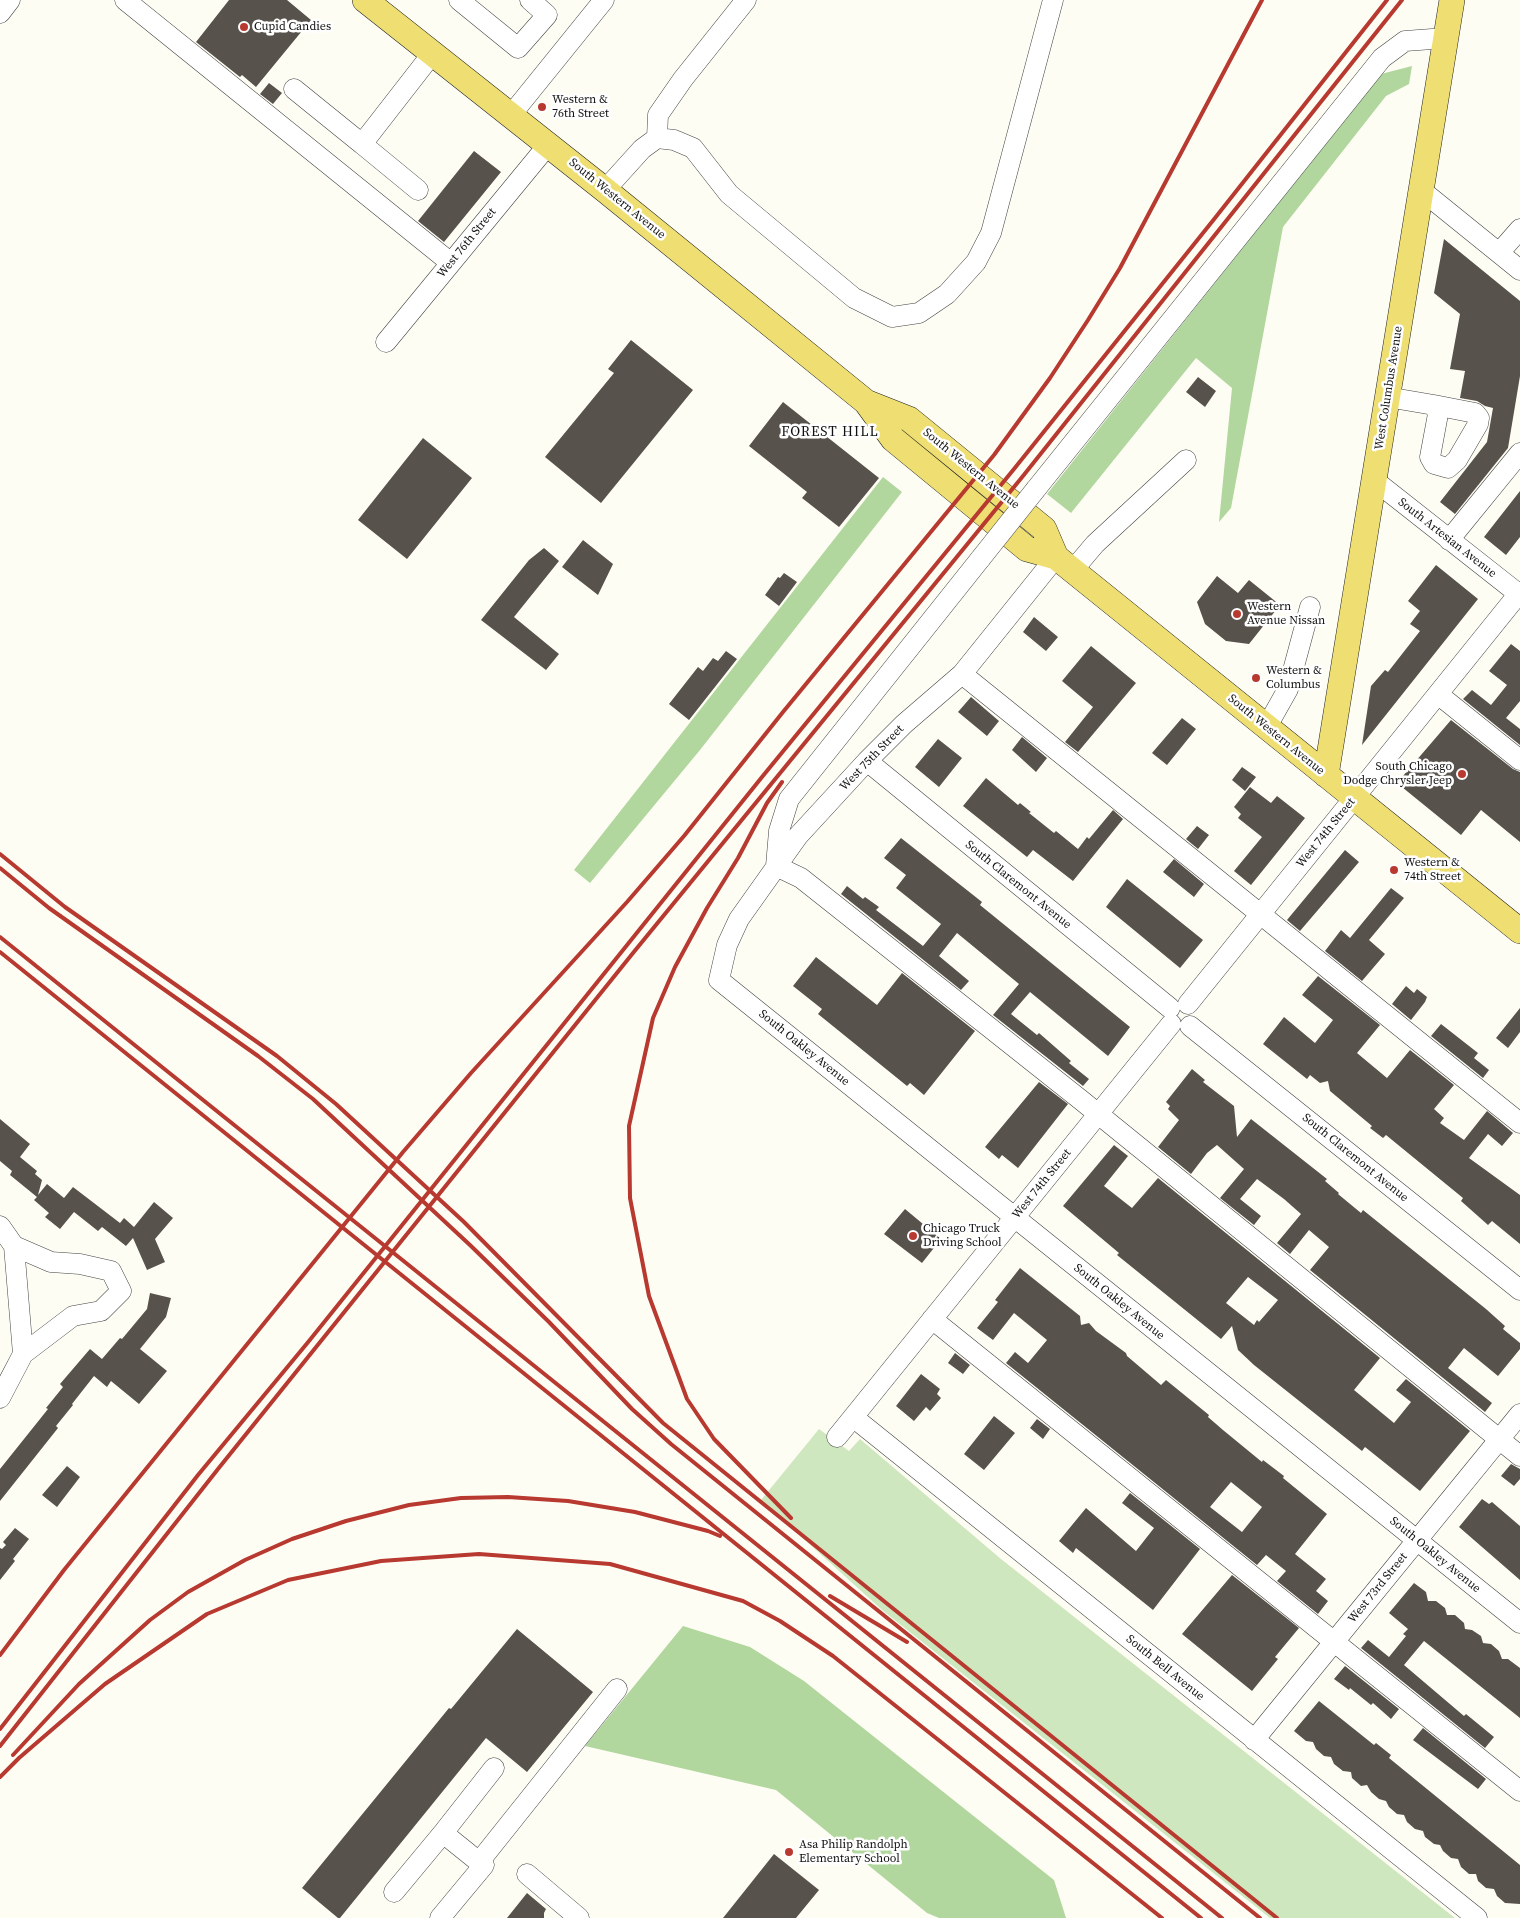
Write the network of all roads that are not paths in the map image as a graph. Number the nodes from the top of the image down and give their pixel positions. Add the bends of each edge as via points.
1 (10, 0) edge
2 (125, 0) edge
3 (365, 0) edge
4 (459, 0) edge
5 (530, 0) edge
6 (746, 0) edge
7 (1053, 0) edge
8 (1452, 0) edge
9 (593, 4) edge
10 (0, 12) edge
11 (1446, 38) junction
12 (432, 54) junction
13 (294, 89) dead end
14 (511, 116) junction
15 (657, 138) junction
16 (362, 144) junction
17 (548, 144) junction
18 (418, 190) dead end
19 (605, 190) junction
20 (1421, 190) junction
21 (1520, 229) edge
22 (1499, 253) junction
23 (450, 263) junction
24 (1520, 270) edge
25 (386, 342) dead end
26 (1387, 397) junction
27 (1434, 405) dead end
28 (1520, 453) edge
29 (1186, 460) dead end
30 (1374, 480) junction
31 (1449, 540) junction
32 (1065, 564) junction
33 (1519, 594) edge
34 (1310, 606) dead end
35 (962, 674) junction
36 (1439, 695) junction
37 (1266, 728) junction
38 (1520, 760) edge
39 (866, 761) junction
40 (1326, 775) junction
41 (1354, 798) junction
42 (776, 866) junction
43 (1260, 914) junction
44 (1520, 931) edge
45 (719, 980) joint
46 (1180, 1016) junction
47 (1098, 1114) junction
48 (1520, 1123) edge
49 (1015, 1218) junction
50 (0, 1226) edge
51 (14, 1246) junction
52 (1520, 1290) edge
53 (932, 1320) junction
54 (23, 1354) junction
55 (0, 1398) edge
56 (1520, 1414) edge
57 (853, 1417) junction
58 (837, 1437) dead end
59 (1499, 1439) junction
60 (1520, 1456) edge
61 (1417, 1540) junction
62 (1520, 1623) edge
63 (1334, 1642) junction
64 (617, 1689) dead end
65 (1254, 1740) junction
66 (494, 1768) dead end
67 (1520, 1791) edge
68 (443, 1833) junction
69 (484, 1865) dead end
70 (527, 1874) dead end
71 (394, 1892) dead end
72 (440, 1918) edge
73 (580, 1918) edge
74 (1477, 1918) edge

1 - 10 street
2 - 23 street
3 - 12 main road, South Western Avenue
4 - 5 street via 518,48 547,15
6 - 15 street via 658,115
7 - 15 street via 991,233 976,262 947,294 919,312 892,317 854,298 729,194 693,148 674,140
8 - 11 main road, West Columbus Avenue
9 - 14 street
11 - 20 main road, West Columbus Avenue
11 - 42 street, bridge via 1405,41 1382,58 789,799 779,831
12 - 14 main road, South Western Avenue
12 - 16 street
13 - 16 street
14 - 17 main road, South Western Avenue
15 - 19 street via 642,149
16 - 18 street
17 - 19 main road, South Western Avenue
17 - 23 street, West 76th Street
19 - 32 main road, South Western Avenue via 866,402 909,419 1044,529
20 - 22 street
20 - 26 main road, West Columbus Avenue
21 - 22 street
22 - 24 street
23 - 25 street, West 76th Street
26 - 27 street
26 - 30 main road, West Columbus Avenue
28 - 31 street
29 - 32 street, West 75th Street via 1095,544
30 - 31 street, South Artesian Avenue
30 - 40 main road, West Columbus Avenue
31 - 33 street, South Artesian Avenue
32 - 35 street, West 75th Street
32 - 37 main road, South Western Avenue
33 - 36 street, West 74th Street
34 - 37 street via 1288,690
35 - 39 street, West 75th Street
35 - 43 street
36 - 38 street
36 - 41 street, West 74th Street
37 - 40 main road, South Western Avenue
39 - 42 street, West 75th Street via 798,836
39 - 46 street, South Claremont Avenue
40 - 41 main road, South Western Avenue
41 - 43 street, West 74th Street
41 - 44 main road, South Western Avenue
42 - 45 street, West 75th Street via 739,919 727,945
42 - 47 street via 801,878
43 - 46 street, West 74th Street
43 - 48 street
45 - 49 street, South Oakley Avenue
46 - 47 street, West 74th Street
46 - 52 street, South Claremont Avenue
47 - 49 street, West 74th Street
47 - 59 street
49 - 53 street, West 74th Street
49 - 61 street, South Oakley Avenue
50 - 51 street
51 - 54 street
51 - 54 street via 51,1262 80,1264 111,1272 121,1291 101,1311 73,1316
53 - 57 street, West 74th Street
53 - 63 street
54 - 55 street
56 - 59 street, West 73rd Street
57 - 58 street, West 74th Street
57 - 65 street, South Bell Avenue
59 - 60 street
59 - 61 street, West 73rd Street
61 - 62 street, South Oakley Avenue
61 - 63 street, West 73rd Street
63 - 65 street, West 73rd Street
63 - 67 street
64 - 68 street via 479,1862
65 - 74 street, South Bell Avenue
66 - 68 street
68 - 71 street
69 - 72 street
70 - 73 street

